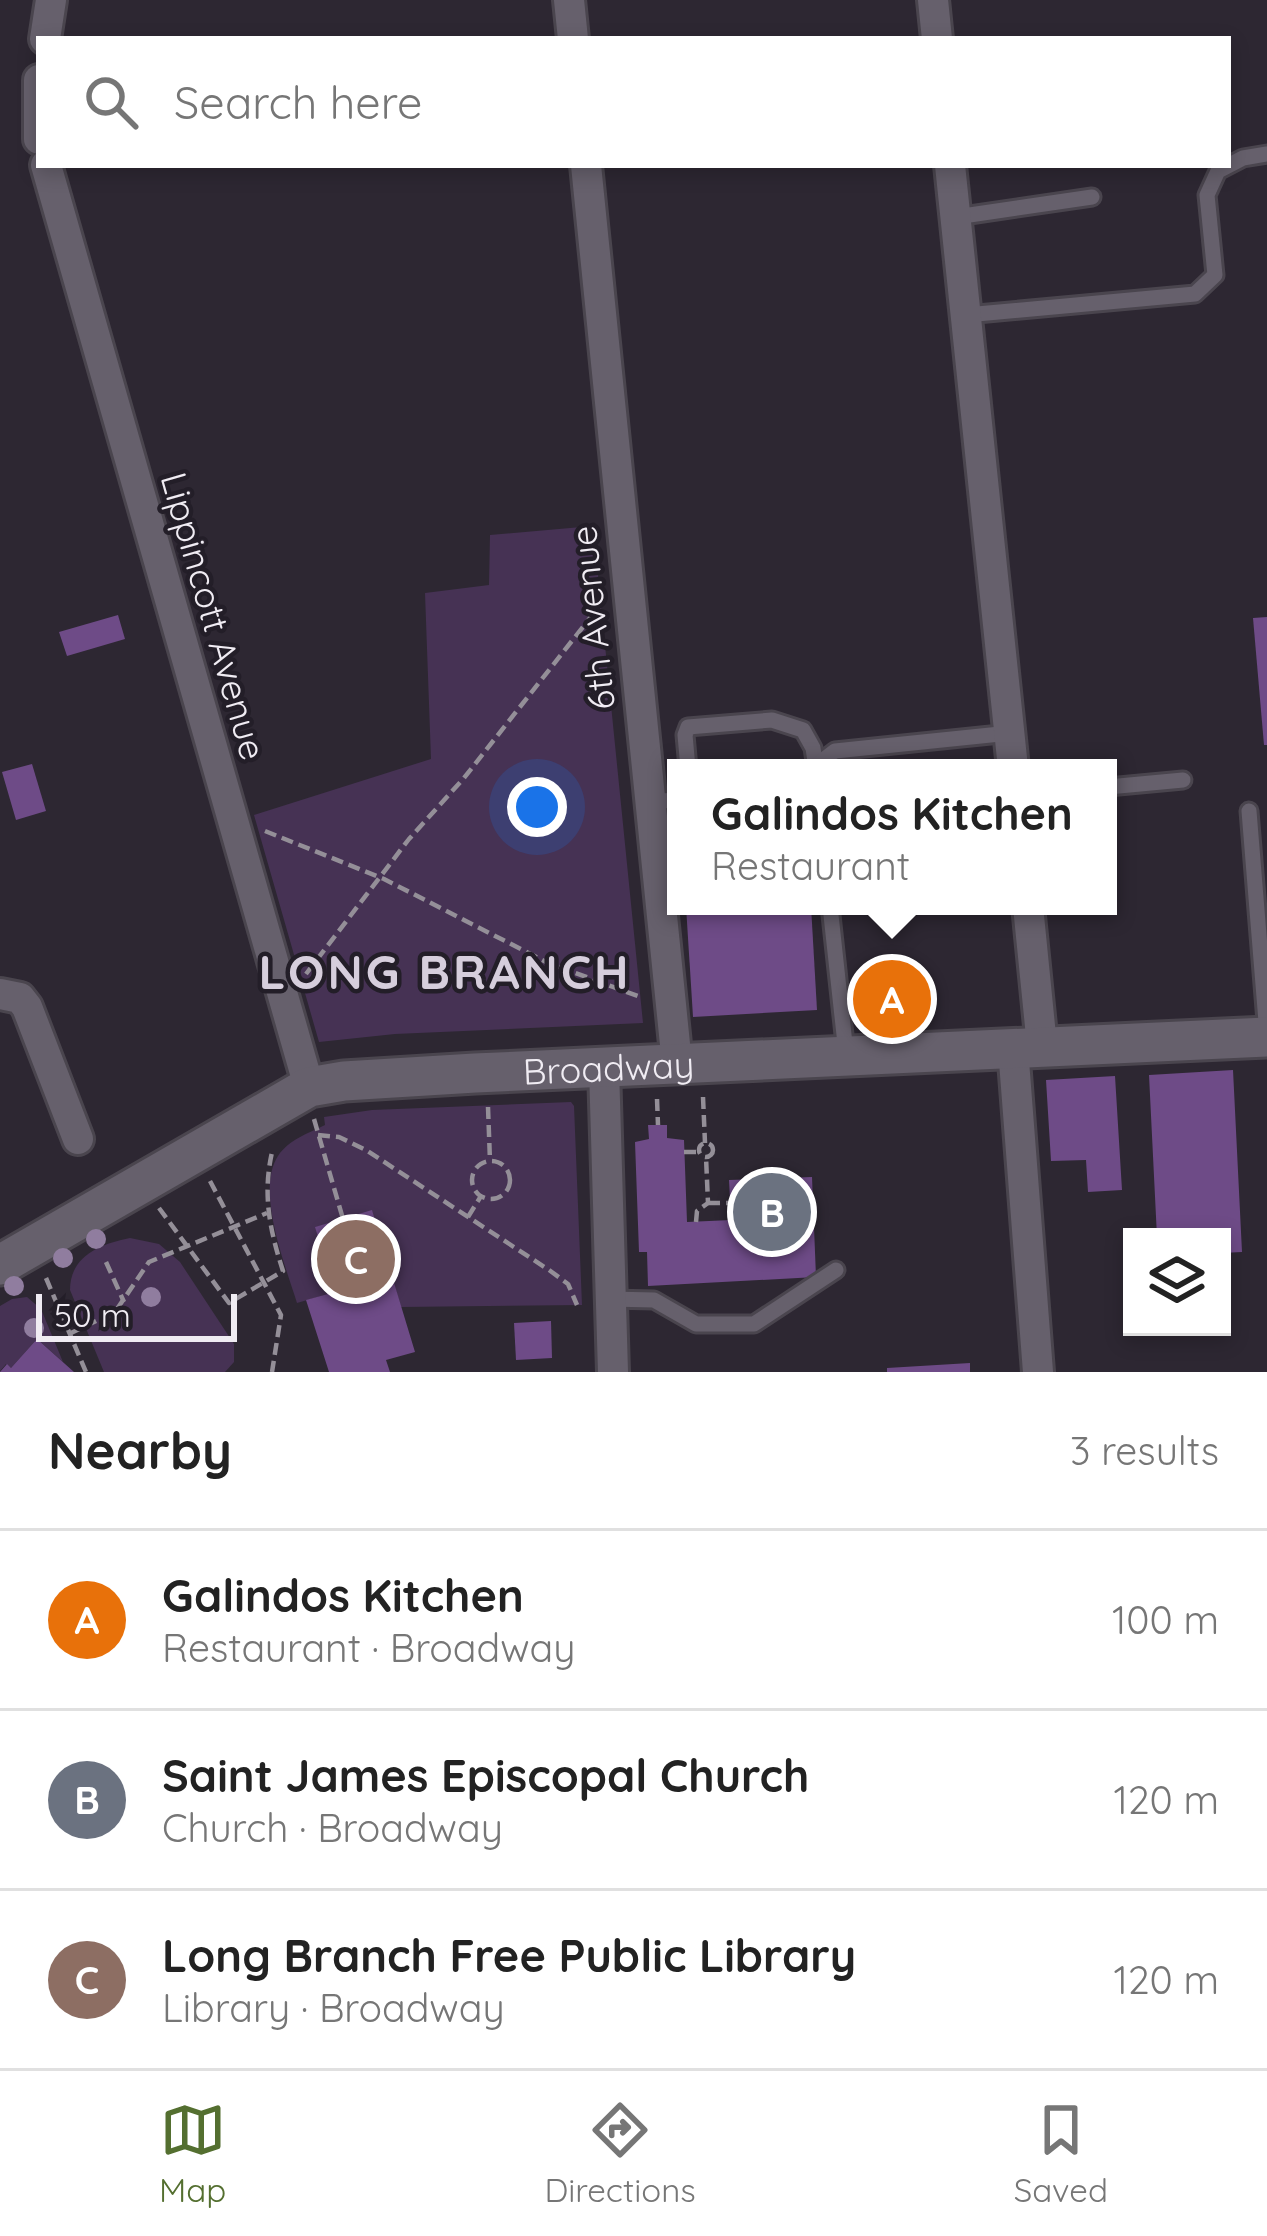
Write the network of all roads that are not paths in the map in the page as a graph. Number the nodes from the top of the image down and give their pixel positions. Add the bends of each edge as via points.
1 (52, 0) edge
2 (569, 0) edge
3 (933, 0) edge
4 (46, 36) edge
5 (573, 36) edge
6 (937, 36) edge
7 (1267, 154) edge
8 (1231, 164) edge
9 (47, 168) edge
10 (586, 168) edge
11 (950, 168) edge
12 (1224, 168) edge
13 (1092, 197) dead end
14 (956, 217) junction
15 (966, 315) junction
16 (1010, 733) junction
17 (687, 759) edge
18 (814, 759) edge
19 (826, 759) edge
20 (1012, 759) edge
21 (1184, 781) dead end
22 (1117, 786) edge
23 (662, 801) edge
24 (1249, 811) dead end
25 (667, 884) edge
26 (669, 915) edge
27 (831, 915) edge
28 (1028, 915) edge
29 (0, 994) edge
30 (1267, 1037) edge
31 (1028, 1047) junction
32 (846, 1056) junction
33 (604, 1068) junction
34 (679, 1083) junction
35 (311, 1103) junction
36 (78, 1139) dead end
37 (0, 1265) edge
38 (836, 1270) dead end
39 (610, 1299) junction
40 (613, 1372) edge
41 (1038, 1372) edge

1 - 4 street
2 - 5 street
3 - 6 street
7 - 8 lane
9 - 35 street, Lippincott Avenue
10 - 23 street, 6th Avenue
11 - 14 street
12 - 15 lane via 1208,195 1215,275 1195,294
13 - 14 lane
14 - 15 street
15 - 16 street
16 - 19 lane via 838,750
16 - 20 street
17 - 18 lane via 688,727 772,720 803,730
21 - 22 lane
23 - 25 street, 6th Avenue
24 - 30 lane
26 - 34 street, 6th Avenue
27 - 32 lane
28 - 31 street
29 - 36 street via 27,1007
30 - 31 street, Broadway
31 - 32 street, Broadway
31 - 41 street
32 - 34 street, Broadway
33 - 34 street, Broadway
33 - 35 street, Broadway via 366,1080
33 - 39 street
35 - 37 street, Broadway
38 - 39 lane via 754,1324 696,1324 654,1300
39 - 40 street

